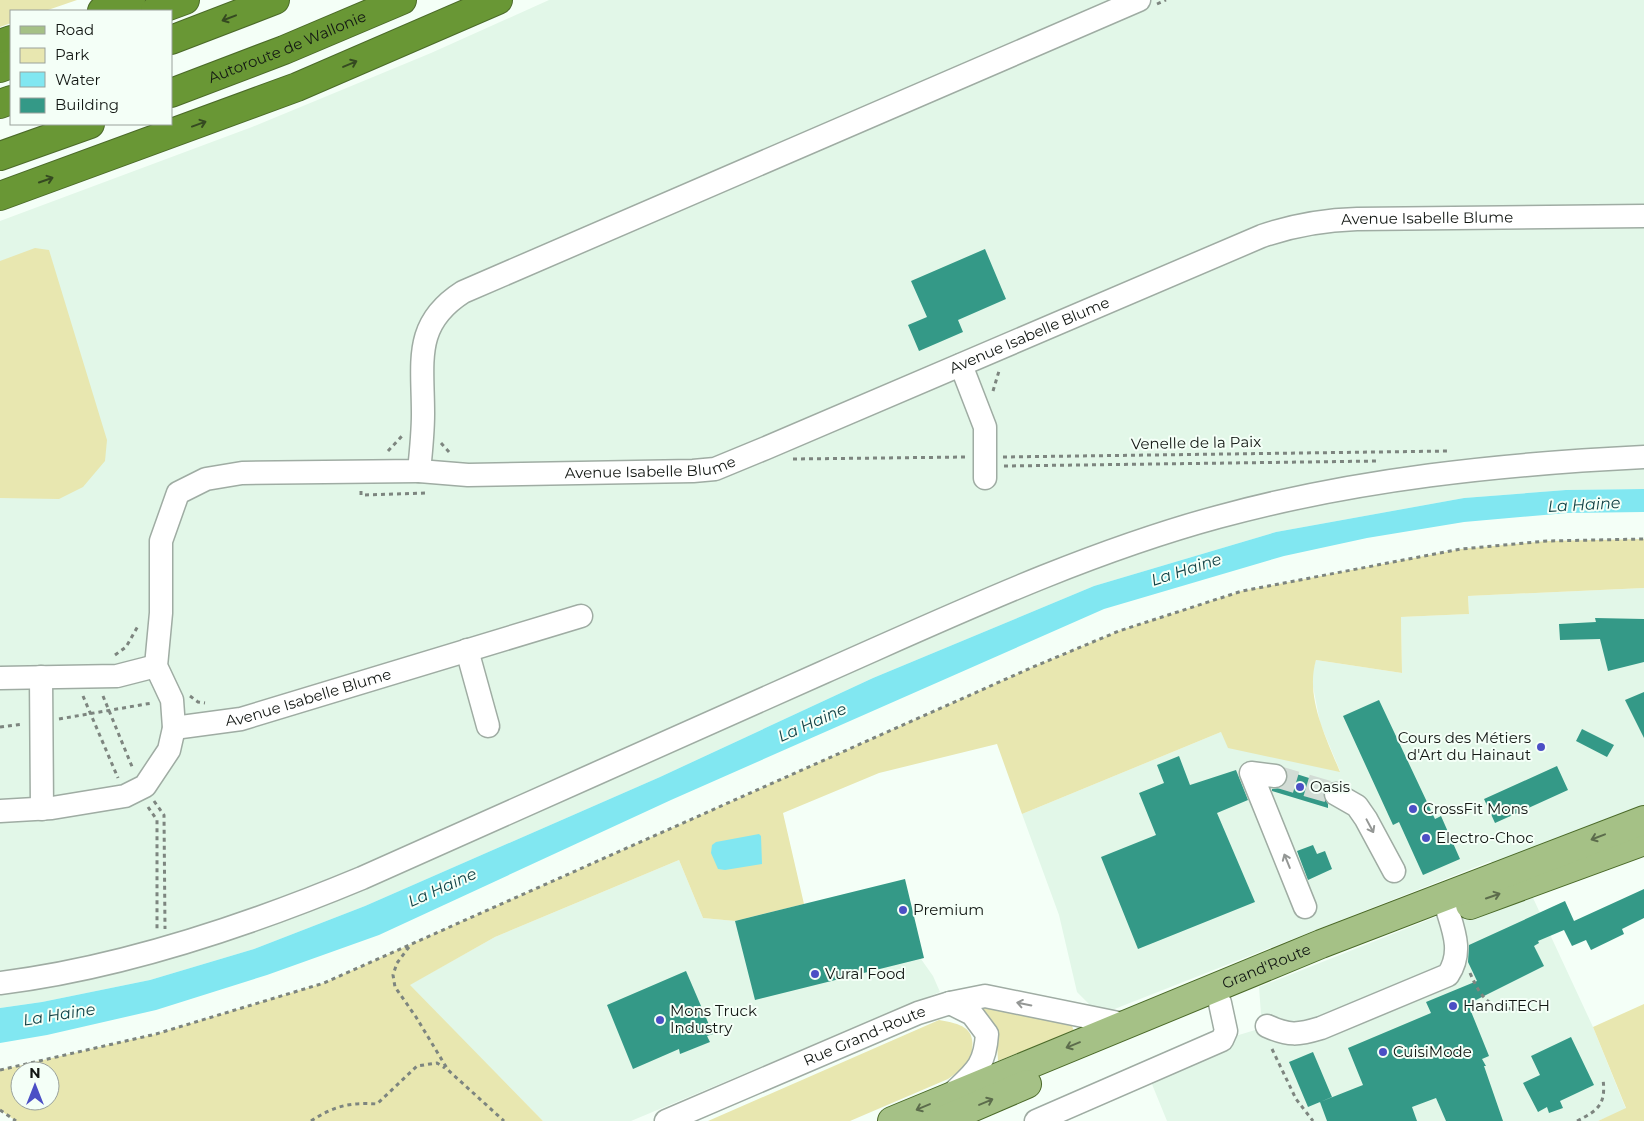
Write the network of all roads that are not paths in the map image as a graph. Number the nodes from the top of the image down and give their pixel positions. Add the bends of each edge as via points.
1 (131, 0) edge
2 (185, 0) edge
3 (274, 0) edge
4 (402, 0) edge
5 (498, 0) edge
6 (1143, 4) edge
7 (105, 10) edge
8 (158, 10) edge
9 (172, 40) edge
10 (172, 93) edge
11 (87, 125) edge
12 (0, 156) edge
13 (0, 196) edge
14 (1644, 216) edge
15 (961, 365) junction
16 (1644, 457) edge
17 (997, 464) road end
18 (419, 471) junction
19 (582, 616) dead end
20 (467, 650) junction
21 (156, 666) junction
22 (40, 676) junction
23 (0, 678) edge
24 (488, 726) dead end
25 (174, 728) junction
26 (1274, 776) tunnel mouth
27 (1336, 794) tunnel mouth
28 (42, 809) junction
29 (0, 811) edge
30 (1644, 820) edge
31 (1644, 841) edge
32 (1394, 871) dead end
33 (1305, 906) dead end
34 (1448, 912) junction
35 (0, 983) edge
36 (950, 1003) junction
37 (1220, 1003) junction
38 (1123, 1024) junction
39 (1269, 1036) road end
40 (950, 1096) junction
41 (666, 1121) edge
42 (892, 1121) edge
43 (941, 1121) edge
44 (1036, 1121) edge

1 - 7 highway
2 - 8 highway
3 -> 9 highway
4 - 10 highway, Autoroute de Wallonie
13 -> 5 highway via 297,87
6 - 18 street via 452,299 435,316 422,346 423,415
11 - 12 highway
14 - 15 street, Avenue Isabelle Blume via 1357,219 1294,225
15 - 17 street
15 - 18 street, Avenue Isabelle Blume via 758,452 705,471 468,475
16 - 35 street via 1430,474 1361,485 1217,517 1101,554 987,599 286,909 161,947 40,978
18 - 21 street, Avenue Isabelle Blume via 242,473 206,479 178,493 161,541 161,614
19 - 20 street, Avenue Isabelle Blume
20 - 24 street
20 - 25 street, Avenue Isabelle Blume via 241,719
21 - 22 street via 117,676 103,666
21 - 25 street via 179,696
22 - 23 street
22 - 28 street
25 - 28 street via 169,750 148,796 125,796
33 -> 26 street via 1251,773
27 -> 32 street via 1357,806
28 - 29 street
30 -> 38 main road, Grand'Route
34 -> 31 main road, Grand'Route
34 - 37 main road, Grand'Route
34 - 39 street via 1456,940 1455,964 1448,975 1321,1028 1302,1034
38 -> 36 street, Rue Grand-Route via 985,996
36 - 40 street via 972,1014 987,1034 986,1053 977,1070
36 - 41 street, Rue Grand-Route via 918,1013
43 -> 37 main road, Grand'Route
37 - 44 street via 1226,1031 1222,1040
38 -> 40 main road, Grand'Route
40 -> 42 main road, Grand'Route

